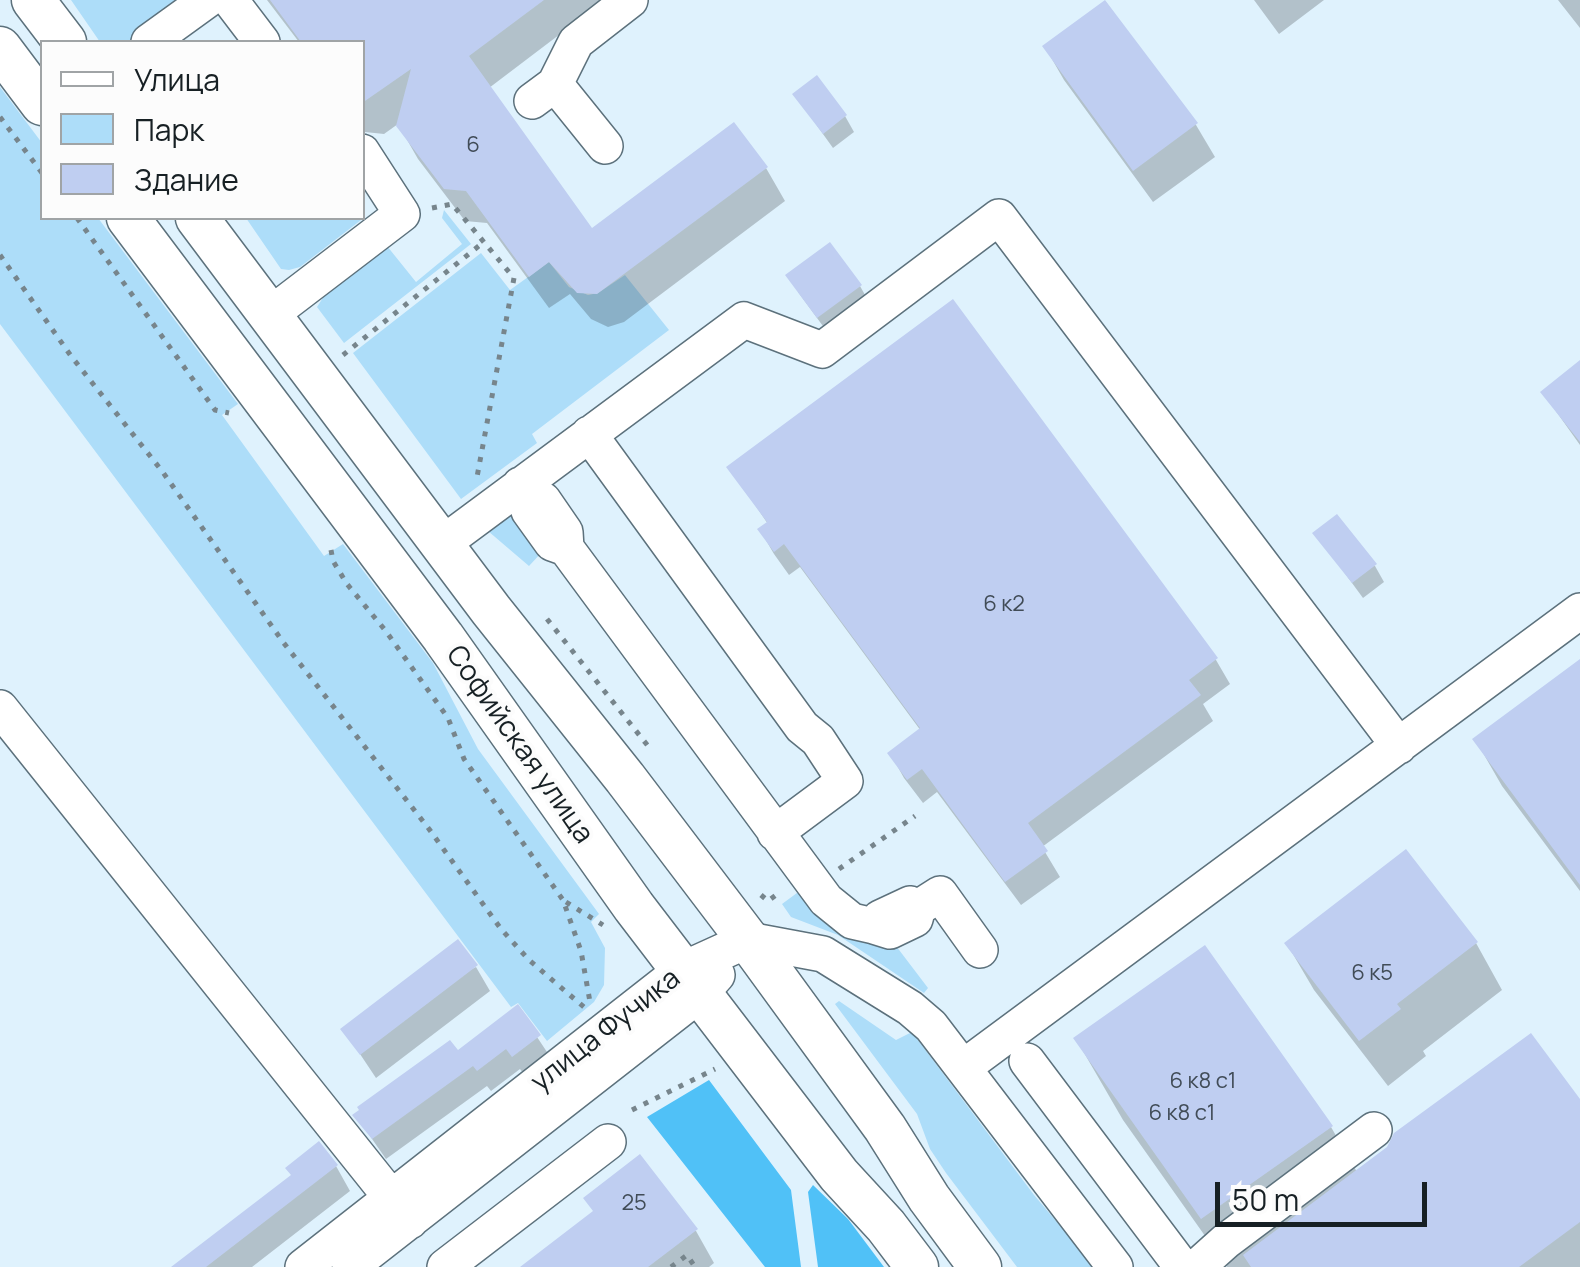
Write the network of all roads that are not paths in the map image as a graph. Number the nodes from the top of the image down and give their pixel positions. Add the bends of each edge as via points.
1 (33, 0) edge
2 (207, 0) edge
3 (230, 0) edge
4 (630, 0) edge
5 (63, 40) edge
6 (152, 40) edge
7 (260, 40) edge
8 (0, 48) edge
9 (40, 101) edge
10 (605, 146) dead end
11 (365, 157) edge
12 (129, 220) edge
13 (199, 220) edge
14 (270, 314) junction
15 (589, 434) junction
16 (525, 491) junction
17 (455, 534) junction
18 (1580, 611) edge
19 (0, 708) edge
20 (1398, 746) junction
21 (776, 833) junction
22 (748, 940) junction
23 (980, 950) dead end
24 (692, 982) junction
25 (1027, 1061) dead end
26 (964, 1067) junction
27 (1374, 1130) dead end
28 (608, 1142) dead end
29 (446, 1192) junction
30 (400, 1209) junction
31 (482, 1238) junction
32 (303, 1267) edge
33 (350, 1267) edge
34 (445, 1267) edge
35 (916, 1267) edge
36 (980, 1267) edge
37 (1115, 1267) edge
38 (1182, 1267) edge
39 (1197, 1267) edge

1 - 5 main road
2 - 6 street
3 - 7 street
4 - 10 street via 576,42 544,92
8 - 9 main road
11 - 14 street via 402,214
12 - 24 main road, Софийская улица
13 - 14 main road, Софийская улица
14 - 17 main road, Софийская улица
15 - 16 street
15 - 20 street via 744,320 822,350 999,217
15 - 21 street via 845,780
16 - 17 street
16 - 21 street via 528,511 552,543 566,548
17 - 22 main road, Софийская улица
18 - 20 street
19 - 30 street
20 - 26 street
21 - 23 street via 840,914 874,926 899,908 918,908 940,894
22 - 24 street, улица Фучика
22 - 26 street via 823,954 854,972 931,1026
22 - 36 main road, Софийская улица
24 - 29 street, улица Фучика
24 - 30 street, улица Фучика
24 - 35 main road, Софийская улица
25 - 38 street
26 - 37 street
27 - 39 street
28 - 31 street
29 - 30 street, улица Фучика
29 - 31 street
30 - 32 street, улица Фучика
30 - 33 street, улица Фучика
31 - 34 street

